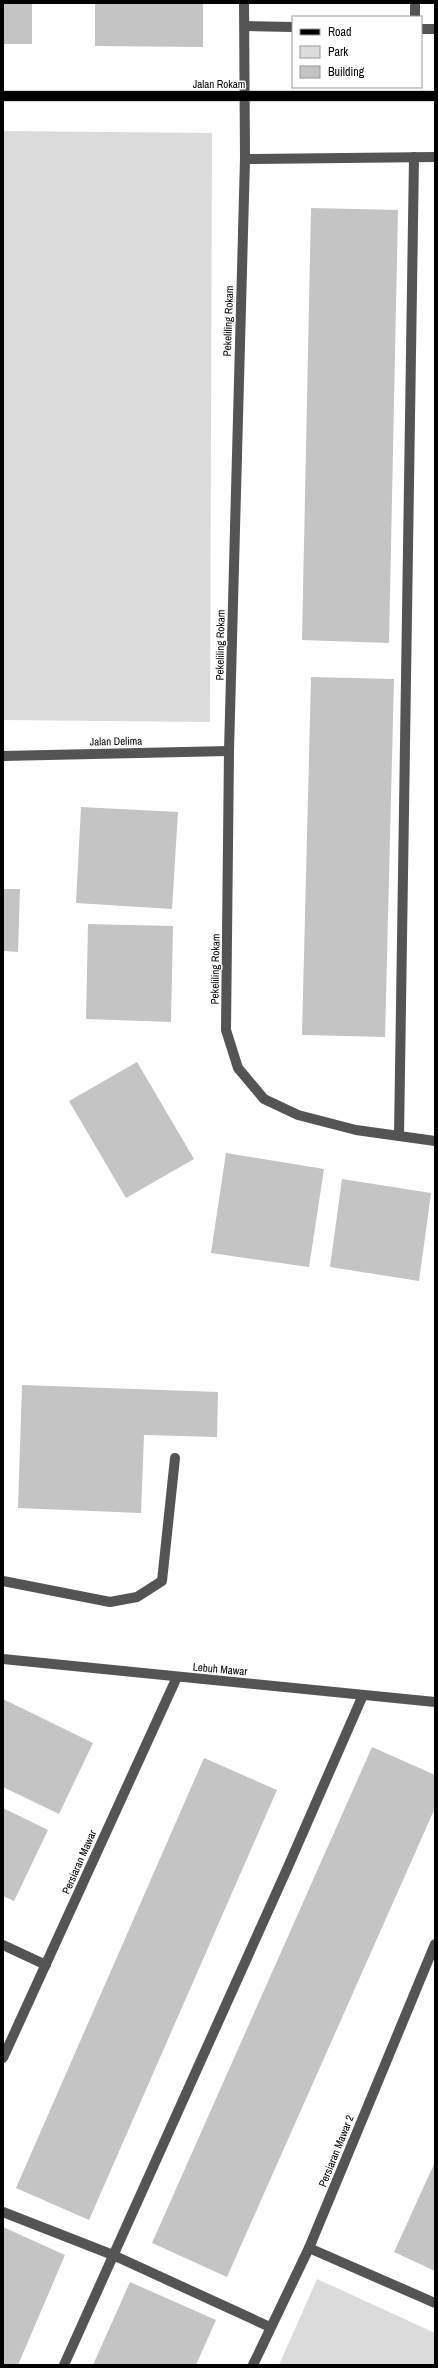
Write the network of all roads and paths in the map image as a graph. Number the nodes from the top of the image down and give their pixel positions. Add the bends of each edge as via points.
1 (244, 3) edge
2 (415, 3) edge
3 (415, 16) edge
4 (245, 26) junction
5 (292, 27) edge
6 (422, 29) edge
7 (435, 29) edge
8 (3, 96) edge
9 (435, 96) edge
10 (245, 97) junction
11 (414, 157) junction
12 (435, 157) edge
13 (245, 159) junction
14 (229, 751) junction
15 (3, 756) edge
16 (399, 1136) junction
17 (435, 1141) edge
18 (175, 1458) dead end
19 (3, 1581) edge
20 (3, 1659) edge
21 (177, 1677) junction
22 (363, 1695) junction
23 (435, 1702) edge
24 (435, 1944) edge
25 (3, 1945) edge
26 (46, 1965) junction
27 (3, 2058) edge
28 (3, 2212) edge
29 (309, 2248) junction
30 (113, 2255) junction
31 (435, 2303) edge
32 (270, 2327) junction
33 (64, 2365) edge
34 (252, 2365) edge

1 - 4 street, Pekeliling Rokam
2 - 3 street
4 - 5 street
4 - 10 street, Pekeliling Rokam
6 - 7 street
8 - 10 main road, Jalan Rokam
9 - 10 main road, Jalan Rokam
10 - 13 street, Pekeliling Rokam
11 - 12 street
11 - 13 street
11 - 16 street
13 - 14 street, Pekeliling Rokam
14 - 15 street, Jalan Delima
14 - 16 street, Pekeliling Rokam via 226,1030 238,1068 264,1099 298,1115 356,1130
16 - 17 street, Pekeliling Rokam
18 - 19 street via 162,1581 137,1597 110,1602
20 - 21 street, Lebuh Mawar
21 - 22 street, Lebuh Mawar
21 - 26 street, Persiaran Mawar
22 - 23 street, Lebuh Mawar
22 - 30 street
24 - 29 street, Persiaran Mawar 2
25 - 26 street
26 - 27 street, Persiaran Mawar
28 - 30 street
29 - 31 street
29 - 32 street, Persiaran Mawar 2
30 - 32 street
30 - 33 street
32 - 34 street, Persiaran Mawar 2

